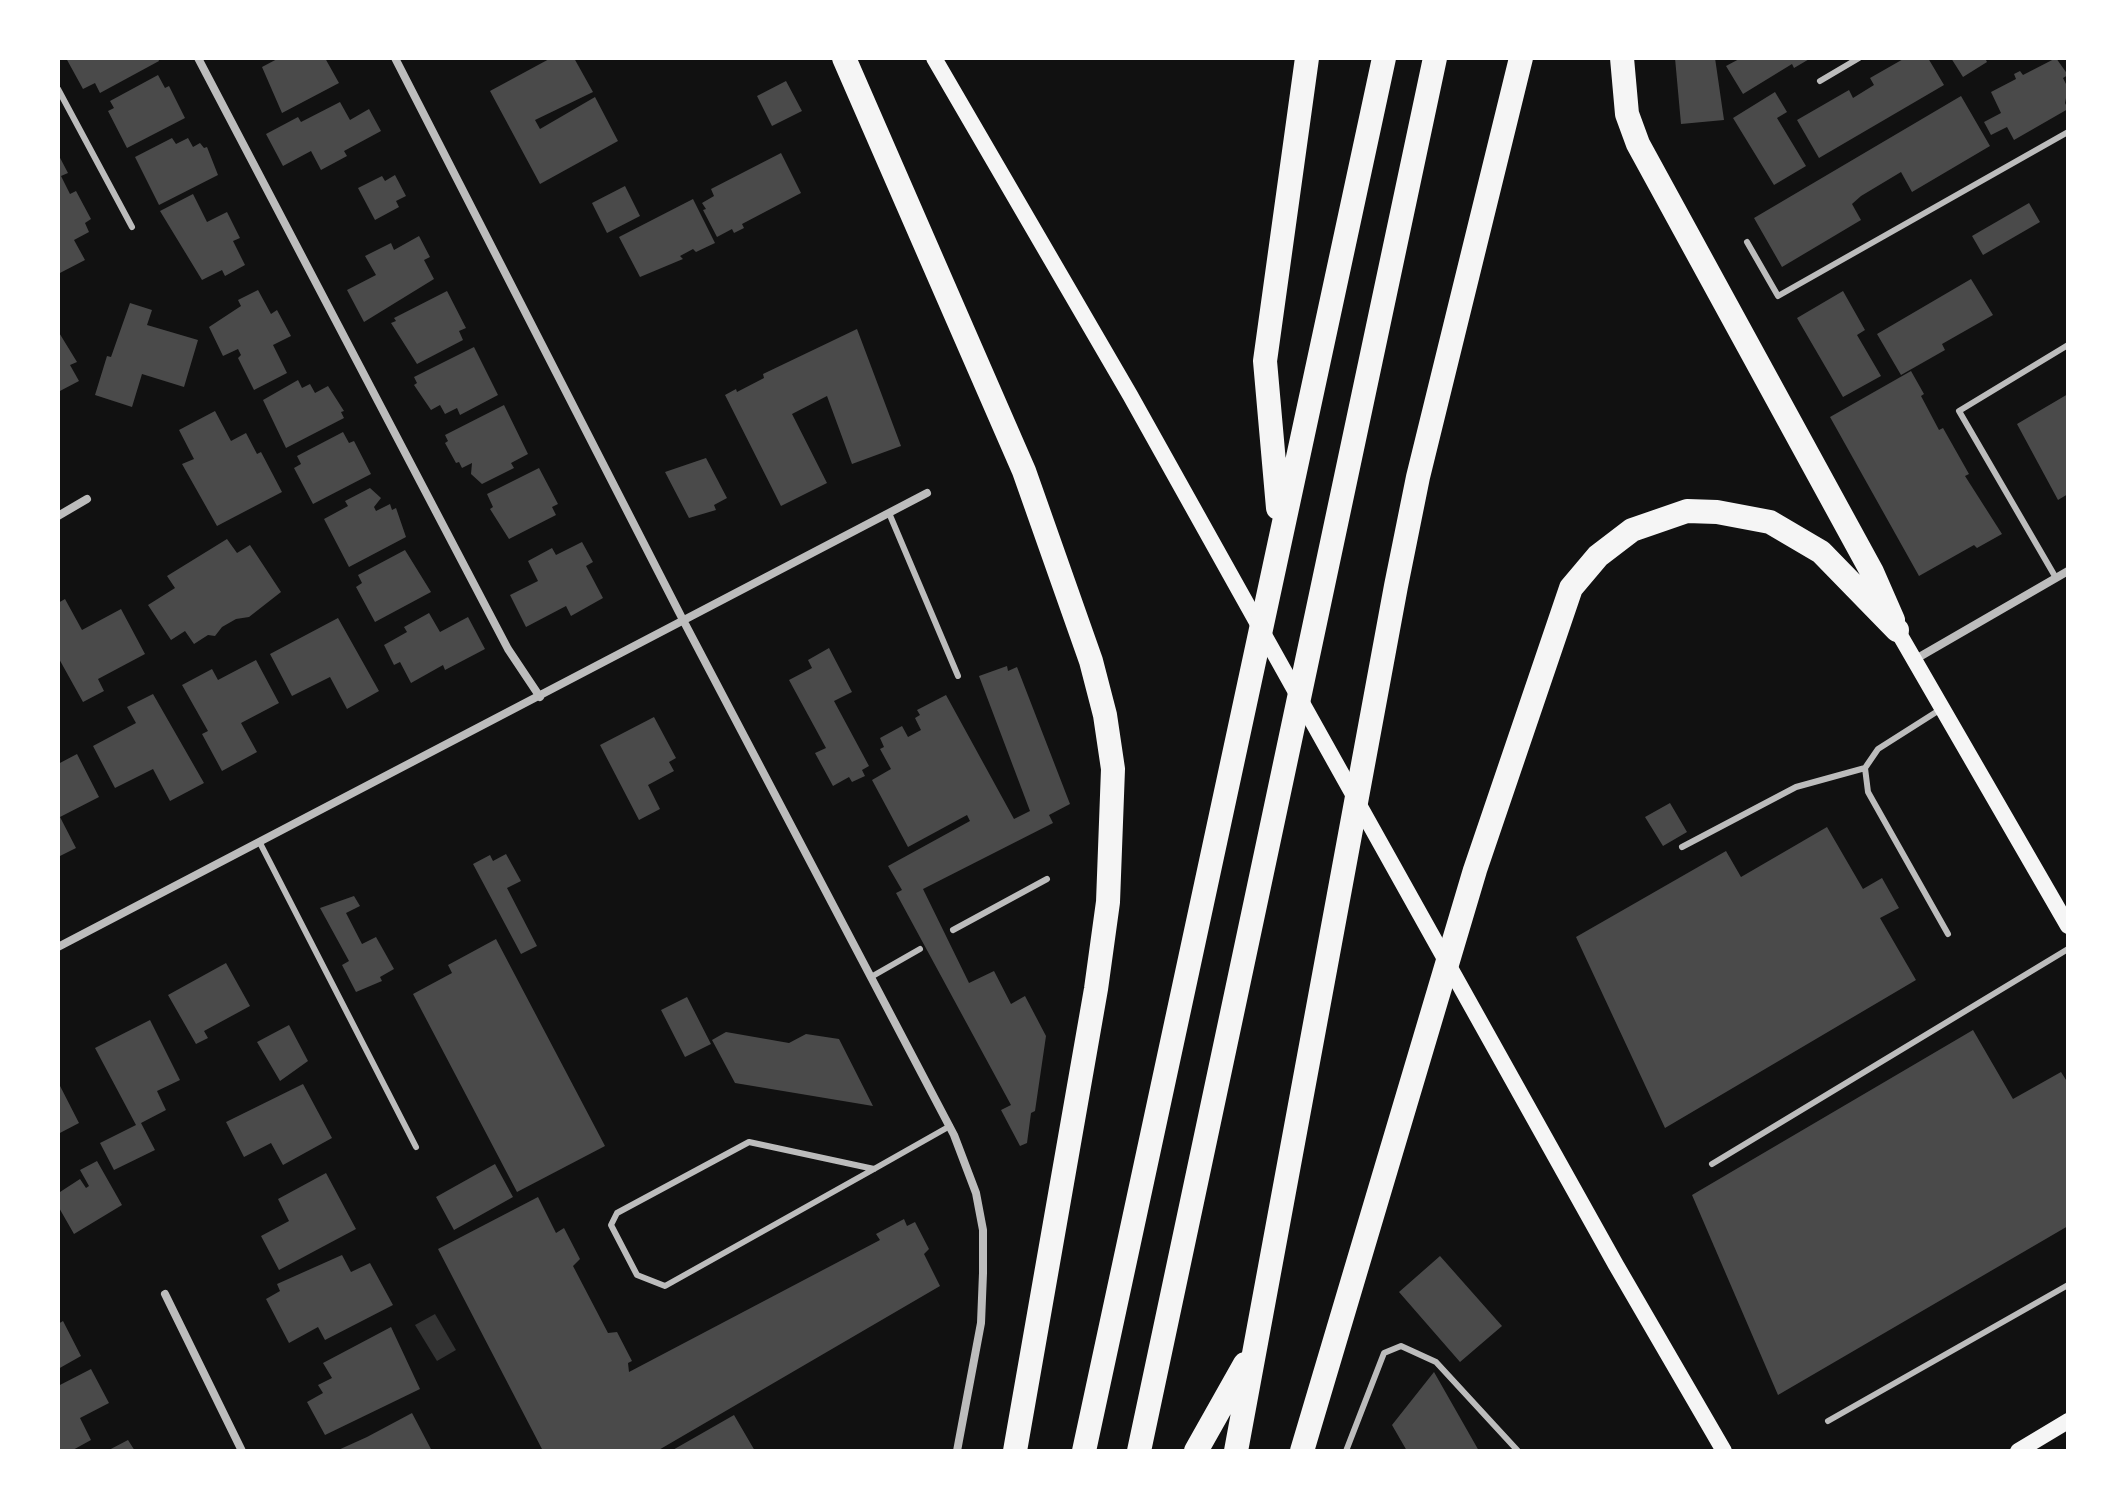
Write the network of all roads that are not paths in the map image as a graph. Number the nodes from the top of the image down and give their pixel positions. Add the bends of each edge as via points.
1 (198, 58) edge
2 (395, 58) edge
3 (844, 58) edge
4 (934, 58) edge
5 (1307, 58) edge
6 (1384, 58) edge
7 (1435, 58) edge
8 (1521, 58) edge
9 (1622, 58) edge
10 (1859, 58) edge
11 (1820, 81) dead end
12 (58, 89) edge
13 (2068, 132) edge
14 (132, 227) dead end
15 (1747, 242) dead end
16 (2068, 345) edge
17 (927, 493) dead end
18 (87, 499) dead end
19 (889, 513) junction
20 (58, 516) edge
21 (1280, 534) junction
22 (2068, 571) edge
23 (2056, 578) junction
24 (682, 618) junction
25 (1897, 630) junction
26 (1913, 661) junction
27 (958, 676) dead end
28 (540, 697) junction
29 (1941, 709) junction
30 (1865, 768) junction
31 (260, 843) junction
32 (1682, 847) dead end
33 (1047, 879) dead end
34 (2067, 921) edge
35 (953, 930) dead end
36 (1948, 934) dead end
37 (58, 947) edge
38 (920, 949) dead end
39 (2068, 949) edge
40 (871, 977) junction
41 (950, 1126) junction
42 (416, 1147) dead end
43 (1712, 1164) dead end
44 (874, 1169) junction
45 (2068, 1285) edge
46 (165, 1294) dead end
47 (1254, 1348) junction
48 (1828, 1421) dead end
49 (2068, 1421) edge
50 (242, 1451) edge
51 (957, 1451) edge
52 (1015, 1451) edge
53 (1084, 1451) edge
54 (1139, 1451) edge
55 (1196, 1451) edge
56 (1236, 1451) edge
57 (1302, 1451) edge
58 (1346, 1451) edge
59 (1518, 1451) edge
60 (1724, 1451) edge
61 (2018, 1451) edge

1 - 28 street via 508,649
2 - 24 street
3 - 52 highway via 1024,471 1091,661 1113,769 1108,902 1096,989
4 - 60 main road via 1130,395
5 - 21 highway via 1265,361
6 - 21 highway
7 - 54 highway
8 - 47 highway via 1402,555
9 - 25 highway via 1627,114 1638,144 1872,572
10 - 11 lane
12 - 14 lane
13 - 15 lane via 1778,296
16 - 23 lane via 1959,411
17 - 19 street
18 - 20 street
19 - 24 street
19 - 27 lane
21 - 53 highway
22 - 23 street
23 - 26 street
24 - 28 street
24 - 40 street
25 - 26 main road
25 - 57 highway via 1821,552 1770,522 1729,513 1687,511 1632,530 1598,556 1571,588 1475,870
26 - 29 main road
28 - 31 street
29 - 30 lane via 1878,749
29 - 34 main road
30 - 32 lane via 1796,787
30 - 36 lane via 1868,792
31 - 37 street
31 - 42 lane
33 - 35 lane
38 - 40 lane
39 - 43 lane
40 - 41 street
41 - 44 lane
41 - 51 street via 976,1193 983,1230 981,1323
44 - 44 lane via 749,1142 617,1213 611,1225 637,1275 665,1286
45 - 48 lane
46 - 50 street
47 - 55 highway
47 - 56 highway
49 - 61 main road
58 - 59 lane via 1384,1353 1401,1346 1436,1362

